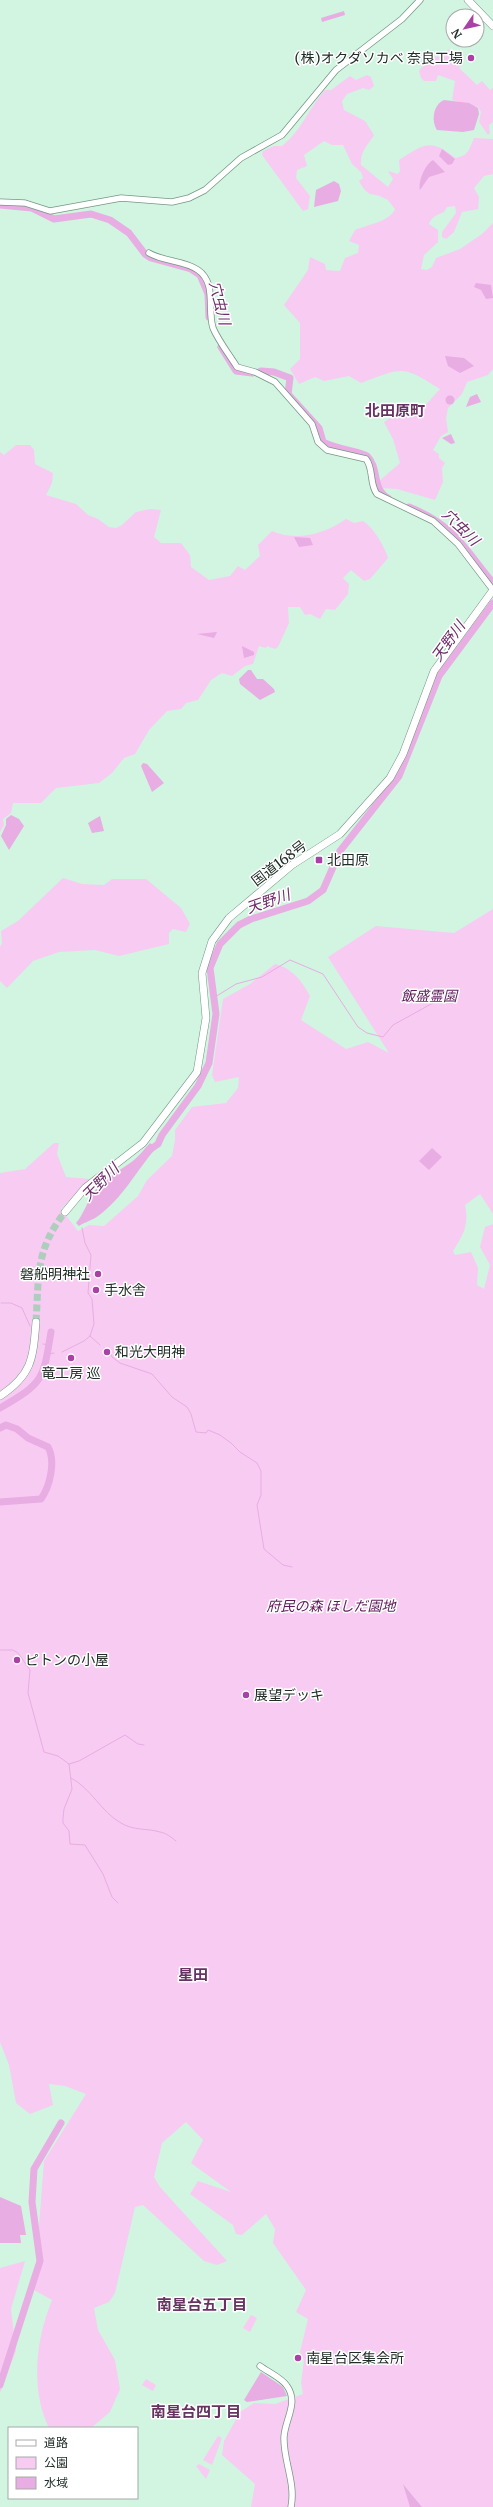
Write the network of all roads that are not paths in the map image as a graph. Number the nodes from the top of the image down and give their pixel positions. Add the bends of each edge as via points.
1 (420, 0) edge
2 (468, 0) edge
3 (493, 26) edge
4 (0, 202) edge
5 (149, 253) dead end
6 (493, 590) edge
7 (65, 1212) tunnel mouth
8 (36, 1322) tunnel mouth
9 (0, 1396) edge
10 (260, 2366) dead end
11 (291, 2507) edge

1 - 4 street via 402,19 336,70 282,135 241,158 200,193 181,201 120,198 50,211 25,204
2 - 3 highway
5 - 6 street via 157,258 194,267 200,271 205,277 211,295 213,327 237,367 256,372 275,382 312,424 318,442 327,450 366,459 377,494 433,521 458,544
6 - 7 highway, 国道168号 via 434,671 403,754 390,778 340,834 292,865 228,918 221,927 206,955 202,973 206,1018 197,1072 143,1142 85,1188
8 - 9 highway via 32,1362 19,1382
10 - 11 street via 284,2382 293,2402 284,2436 292,2491

